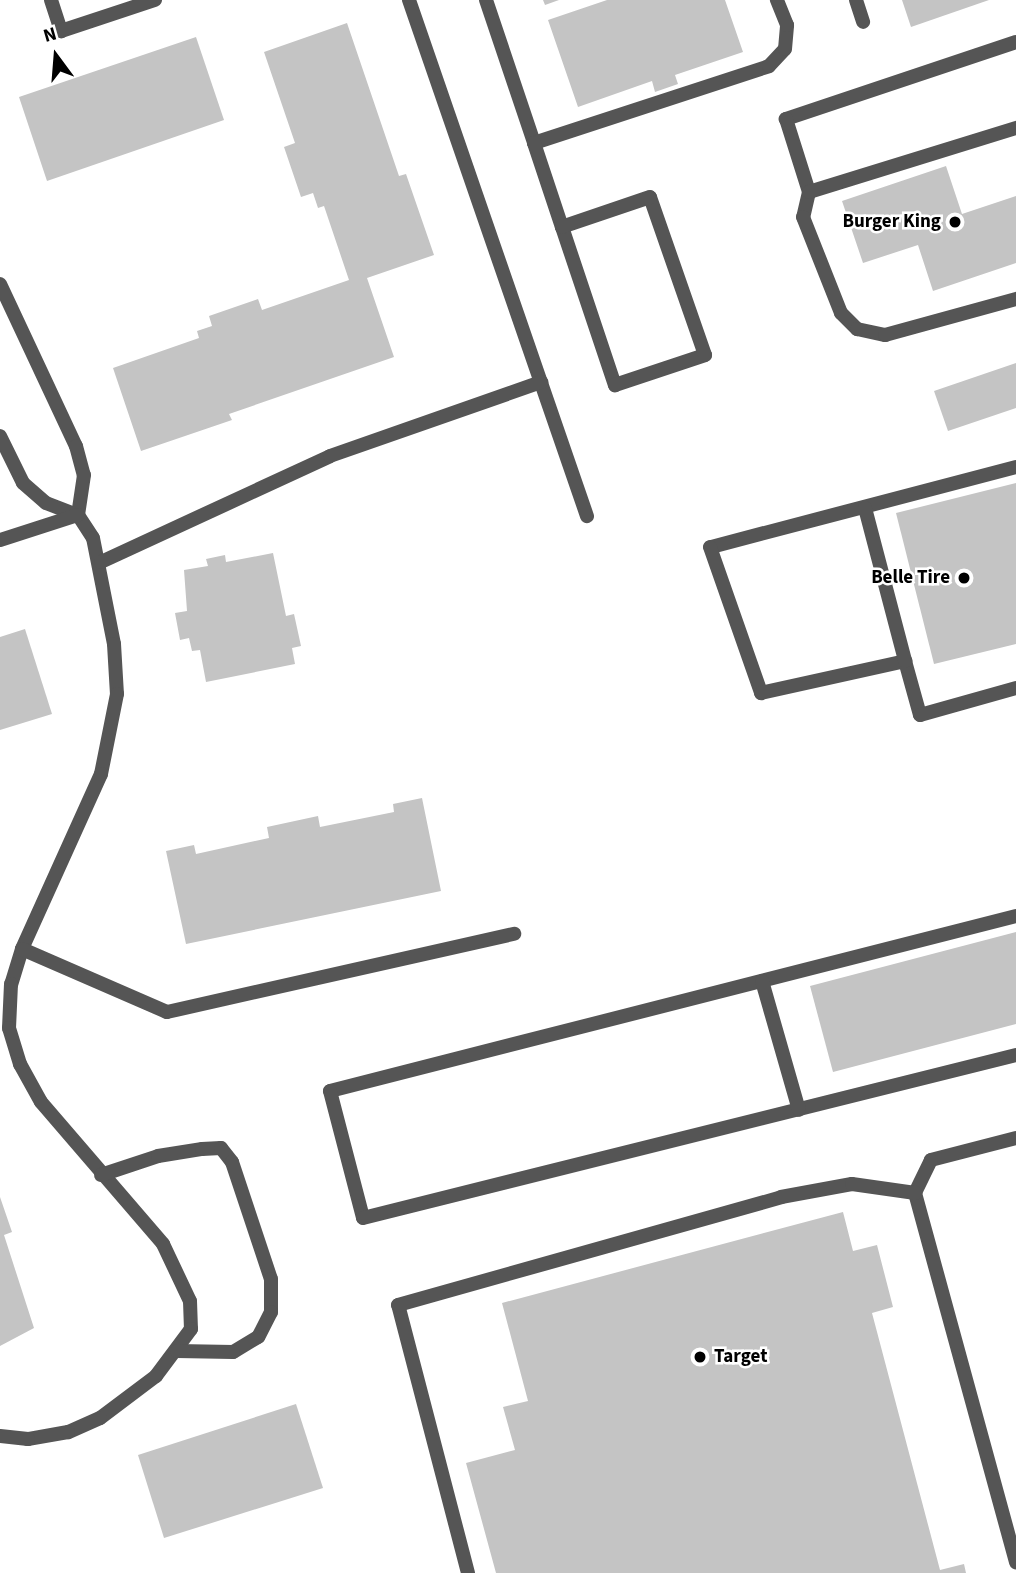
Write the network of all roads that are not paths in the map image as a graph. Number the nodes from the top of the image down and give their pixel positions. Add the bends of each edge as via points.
1 (51, 0) edge
2 (155, 0) edge
3 (409, 0) edge
4 (485, 0) edge
5 (777, 0) edge
6 (856, 0) edge
7 (863, 22) dead end
8 (1015, 47) edge
9 (1016, 128) edge
10 (534, 143) junction
11 (809, 192) junction
12 (562, 227) junction
13 (0, 284) edge
14 (1016, 299) edge
15 (541, 382) junction
16 (0, 436) edge
17 (1016, 467) edge
18 (865, 508) junction
19 (78, 515) junction
20 (587, 516) dead end
21 (0, 540) edge
22 (101, 562) junction
23 (905, 661) junction
24 (1016, 688) edge
25 (1016, 916) edge
26 (514, 934) dead end
27 (22, 949) junction
28 (762, 981) junction
29 (1016, 1055) edge
30 (799, 1110) junction
31 (1016, 1138) edge
32 (101, 1175) junction
33 (915, 1193) junction
34 (177, 1351) junction
35 (0, 1436) edge
36 (1016, 1562) edge
37 (468, 1573) edge

1 - 2 lane via 61,31
3 - 15 lane
4 - 10 lane
5 - 10 lane via 787,26 785,49 769,66
6 - 7 lane
8 - 11 lane via 786,119
9 - 11 lane
10 - 12 lane
11 - 14 lane via 803,217 841,313 858,329 885,335
12 - 12 lane via 615,385 705,355 650,197
13 - 19 lane via 76,446 84,475
15 - 20 lane
15 - 22 lane via 330,456
16 - 19 lane via 23,483 46,503
17 - 18 lane
18 - 23 lane
18 - 23 lane via 710,547 761,693
19 - 21 lane
19 - 22 lane
22 - 27 lane via 114,644 117,694 112,732 101,774
23 - 24 lane via 920,715
25 - 28 lane
26 - 27 lane via 167,1012
27 - 32 lane via 11,984 9,1028 20,1064 41,1102
28 - 30 lane
28 - 30 lane via 330,1091 363,1218
29 - 30 lane
31 - 33 lane via 931,1160
32 - 34 lane via 163,1244 181,1276 190,1301 191,1329
32 - 34 lane via 158,1156 202,1149 221,1148 232,1162 271,1279 271,1312 258,1337 233,1352
33 - 36 lane
33 - 37 lane via 852,1184 781,1197 398,1305
34 - 35 lane via 135,1396 100,1418 68,1432 28,1439

